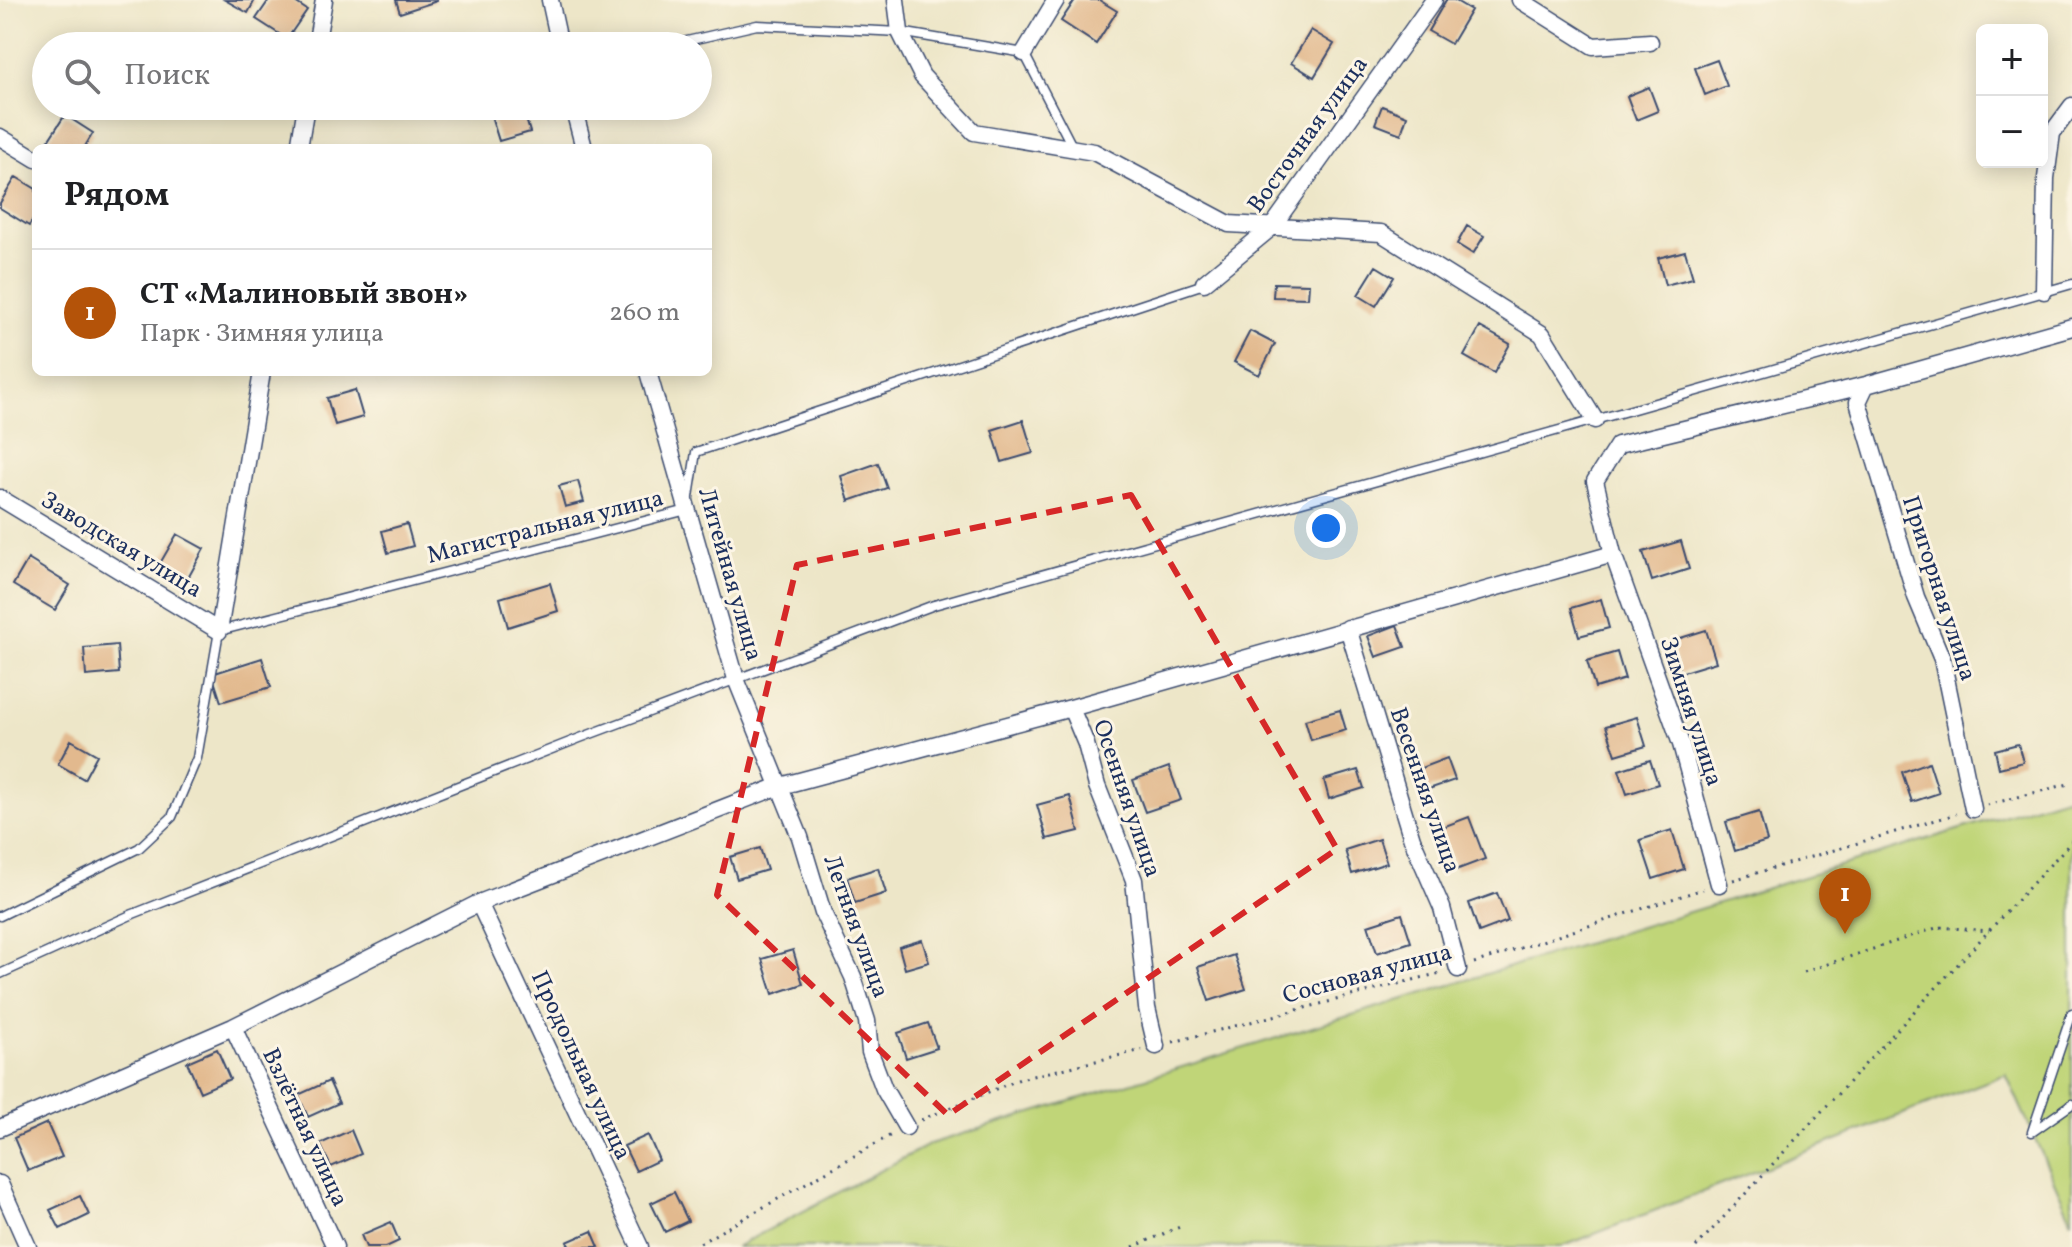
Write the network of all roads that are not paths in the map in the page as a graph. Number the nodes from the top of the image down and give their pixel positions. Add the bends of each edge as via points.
1 (324, 0) edge
2 (550, 0) edge
3 (896, 0) edge
4 (1056, 0) edge
5 (1434, 0) edge
6 (1520, 0) edge
7 (318, 32) edge
8 (557, 32) edge
9 (900, 32) junction
10 (712, 35) edge
11 (1650, 42) dead end
12 (1024, 53) junction
13 (2072, 106) edge
14 (304, 120) edge
15 (577, 120) edge
16 (0, 137) edge
17 (300, 144) edge
18 (583, 144) edge
19 (1073, 148) junction
20 (32, 157) edge
21 (1272, 227) junction
22 (1204, 283) joint
23 (2072, 284) edge
24 (2044, 291) junction
25 (2072, 327) edge
26 (261, 376) edge
27 (649, 376) edge
28 (1866, 385) junction
29 (1595, 420) junction
30 (0, 498) edge
31 (687, 510) junction
32 (1613, 554) junction
33 (1348, 628) junction
34 (219, 631) junction
35 (736, 679) junction
36 (1071, 708) junction
37 (777, 787) junction
38 (1973, 809) road end
39 (1719, 884) road end
40 (479, 903) junction
41 (0, 916) edge
42 (1458, 969) road end
43 (0, 974) edge
44 (2072, 1013) edge
45 (233, 1027) junction
46 (1156, 1046) road end
47 (2072, 1104) edge
48 (906, 1127) road end
49 (0, 1128) edge
50 (0, 1184) edge
51 (28, 1247) edge
52 (335, 1247) edge
53 (640, 1247) edge

1 - 7 street
2 - 8 street
3 - 9 street
4 - 12 street
5 - 21 street, Восточная улица
6 - 11 street via 1593,46
9 - 10 lane via 757,25
9 - 12 lane
9 - 19 street via 922,76 974,132
12 - 19 lane
13 - 24 street via 2052,133
14 - 17 street
15 - 18 street
16 - 20 street
19 - 21 street via 1094,152 1229,224
21 - 22 street, Восточная улица
21 - 29 street via 1381,233 1542,334
22 - 31 lane, Магистральная улица via 696,452
23 - 24 lane
24 - 29 lane
25 - 28 street, Зимняя улица
26 - 34 street
27 - 31 street, Литейная улица
28 - 32 street, Зимняя улица via 1618,445 1595,481
28 - 38 street, Пригорная улица via 1858,402 1916,597 1942,659
29 - 35 lane via 934,605
30 - 34 street, Заводская улица
31 - 34 lane, Магистральная улица
31 - 35 street, Литейная улица
32 - 33 street
32 - 39 street, Зимняя улица via 1681,744
33 - 36 street
33 - 42 street, Весенняя улица
34 - 41 lane via 197,758 172,817 139,848
35 - 37 street, Литейная улица
35 - 43 lane via 133,914
36 - 37 street
36 - 46 street, Осенняя улица via 1134,880
37 - 40 street
37 - 48 street, Летняя улица via 800,837 823,913 853,977 884,1089
40 - 45 street
40 - 53 street, Продольная улица
44 - 47 lane via 2032,1132
45 - 49 street
45 - 52 street, Взлётная улица
50 - 51 street

